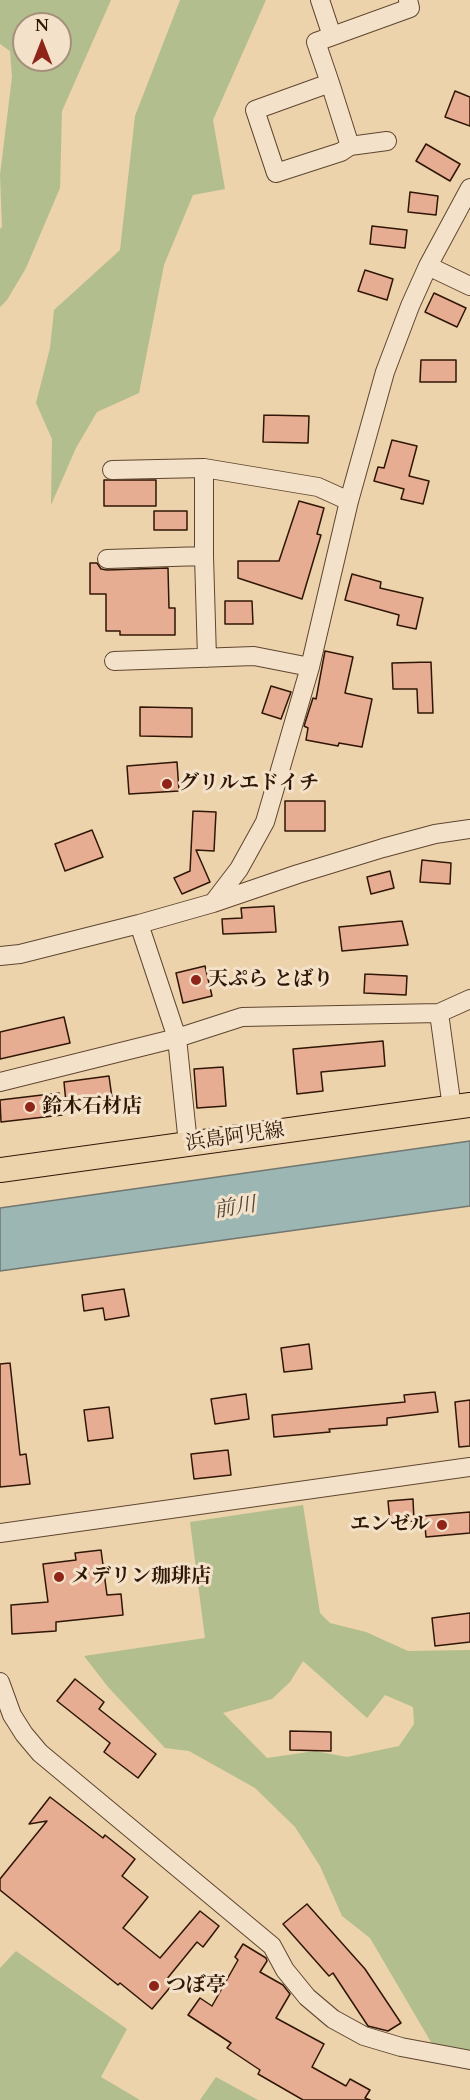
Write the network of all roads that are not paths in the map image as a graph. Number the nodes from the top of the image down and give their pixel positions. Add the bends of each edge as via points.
1 (320, 0) edge
2 (408, 0) edge
3 (332, 36) junction
4 (330, 83) junction
5 (387, 141) dead end
6 (350, 146) junction
7 (470, 188) edge
8 (428, 266) junction
9 (470, 286) edge
10 (204, 468) junction
11 (111, 470) dead end
12 (349, 501) junction
13 (204, 556) junction
14 (106, 559) dead end
15 (207, 658) junction
16 (114, 661) dead end
17 (310, 667) junction
18 (470, 829) edge
19 (213, 903) junction
20 (139, 924) junction
21 (0, 956) edge
22 (470, 999) edge
23 (439, 1013) junction
24 (177, 1038) junction
25 (0, 1082) edge
26 (461, 1107) edge
27 (188, 1144) junction
28 (0, 1170) edge
29 (470, 1467) edge
30 (0, 1533) edge
31 (0, 1682) edge
32 (470, 2060) edge

1 - 3 street
2 - 3 street via 410,8
3 - 4 street via 316,42
4 - 6 street
4 - 6 street via 255,110 276,173
5 - 6 street
7 - 8 street
8 - 9 street
8 - 12 street via 385,372
10 - 11 street
10 - 12 street via 318,488
10 - 13 street
12 - 17 street
13 - 14 street
13 - 15 street
15 - 16 street
15 - 17 street via 254,656
17 - 19 street via 266,822 239,869
18 - 19 street via 383,848
19 - 20 street
20 - 21 street
20 - 24 street
22 - 23 street
23 - 24 street via 242,1017
23 - 26 street
24 - 25 street
24 - 27 street
26 - 27 main road, 浜島阿児線
27 - 28 main road, 浜島阿児線
29 - 30 street
31 - 32 street via 12,1715 40,1753 272,1946 307,1997 333,2019 364,2037

